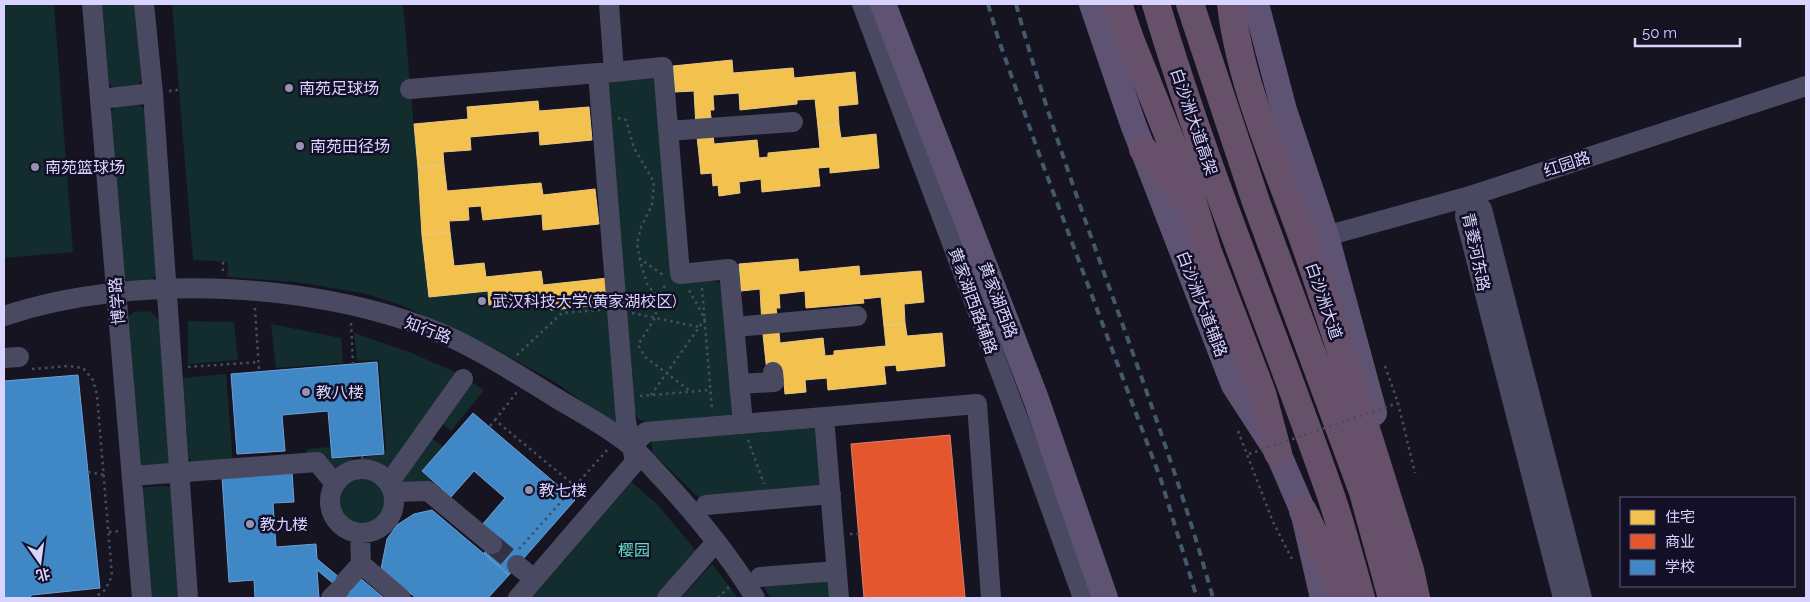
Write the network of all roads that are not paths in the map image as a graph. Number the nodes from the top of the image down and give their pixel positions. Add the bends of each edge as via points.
1 (92, 4) edge
2 (144, 4) edge
3 (609, 4) edge
4 (862, 4) edge
5 (884, 4) edge
6 (896, 4) edge
7 (1092, 4) edge
8 (1118, 4) edge
9 (1156, 4) edge
10 (1190, 4) edge
11 (1231, 4) edge
12 (1256, 4) edge
13 (606, 73) junction
14 (1806, 86) edge
15 (410, 89) dead end
16 (153, 93) junction
17 (101, 99) junction
18 (792, 122) dead end
19 (668, 131) junction
20 (1143, 149) junction
21 (1467, 198) junction
22 (1256, 202) junction
23 (1196, 212) junction
24 (1326, 236) junction
25 (1235, 240) junction
26 (166, 294) junction
27 (117, 297) junction
28 (4, 316) edge
29 (857, 316) dead end
30 (4, 327) edge
31 (734, 327) junction
32 (1338, 340) junction
33 (774, 372) dead end
34 (463, 379) dead end
35 (739, 384) junction
36 (1262, 393) junction
37 (1023, 400) junction
38 (977, 404) junction
39 (1385, 404) junction
40 (824, 417) junction
41 (743, 424) junction
42 (626, 450) junction
43 (1278, 452) junction
44 (179, 472) junction
45 (132, 476) junction
46 (335, 484) junction
47 (391, 488) junction
48 (831, 494) junction
49 (706, 505) dead end
50 (1302, 511) junction
51 (360, 533) junction
52 (492, 544) tunnel mouth
53 (714, 545) junction
54 (516, 559) tunnel mouth
55 (361, 564) junction
56 (837, 571) junction
57 (760, 577) dead end
58 (534, 579) junction
59 (339, 590) edge
60 (142, 598) edge
61 (188, 598) edge
62 (402, 598) edge
63 (518, 598) edge
64 (667, 598) edge
65 (746, 598) edge
66 (755, 598) edge
67 (839, 598) edge
68 (991, 598) edge
69 (1083, 598) edge
70 (1105, 598) edge
71 (1115, 598) edge
72 (1322, 598) edge
73 (1345, 598) edge
74 (1361, 598) edge
75 (1392, 598) edge
76 (1416, 598) edge
77 (1430, 598) edge
78 (1563, 598) edge
79 (1582, 598) edge

1 - 17 street, 博学路
2 - 16 street
3 - 13 street
4 - 37 street, 黄家湖西路辅路
5 - 37 main road, 黄家湖西路
6 - 71 main road, 黄家湖西路 via 969,205 1057,430
7 - 20 main road, 白沙洲大道辅路
8 - 23 highway
9 - 25 highway, 白沙洲大道高架
10 - 22 highway, 白沙洲大道高架
11 - 32 highway, 白沙洲大道 via 1249,83
12 - 24 main road via 1284,110
13 - 15 street
13 - 19 street via 663,67
13 - 42 street via 601,115
14 - 21 street, 红园路
16 - 17 street
16 - 26 street
17 - 27 street, 博学路
18 - 19 street
19 - 31 street via 680,274 729,269
20 - 23 highway
20 - 43 main road, 白沙洲大道辅路 via 1234,385
21 - 24 street, 红园路
21 - 78 street, 青菱河东路 via 1465,216
21 - 79 street, 青菱河东路 via 1482,209
22 - 32 highway
22 - 75 highway, 白沙洲大道 via 1363,492
23 - 36 highway
24 - 39 main road
25 - 36 highway via 1235,276
25 - 74 highway via 1331,494
26 - 27 street, 知行路
26 - 42 street, 知行路 via 255,298 383,323 459,348
26 - 42 street, 知行路 via 237,288 343,305 414,324 453,339 505,366
26 - 44 street
27 - 28 street, 知行路 via 78,297
27 - 30 street, 知行路
27 - 45 street, 博学路
29 - 31 street
31 - 35 street
32 - 39 highway
32 - 76 highway, 白沙洲大道
33 - 35 street via 774,382
34 - 47 street
35 - 41 street
36 - 43 highway
37 - 38 street
37 - 69 street, 黄家湖西路辅路
37 - 70 main road, 黄家湖西路
38 - 40 street
38 - 68 street
39 - 77 main road
40 - 41 street
40 - 48 street
41 - 42 street via 646,432
42 - 53 street, 知行路
42 - 58 street
43 - 50 main road, 白沙洲大道辅路
44 - 45 street
44 - 46 street via 317,462
44 - 61 street
45 - 60 street, 博学路
46 - 47 street via 342,475 362,462
46 - 51 street via 330,499 333,515 340,524
47 - 51 street via 392,513 387,521 379,528
47 - 52 street via 428,491
48 - 49 street
48 - 56 street
50 - 72 main road, 白沙洲大道辅路
50 - 73 highway
51 - 55 street
53 - 64 street
53 - 65 street, 知行路
53 - 66 street, 知行路
54 - 58 street
55 - 59 street
55 - 62 street
56 - 57 street
56 - 67 street
58 - 63 street

